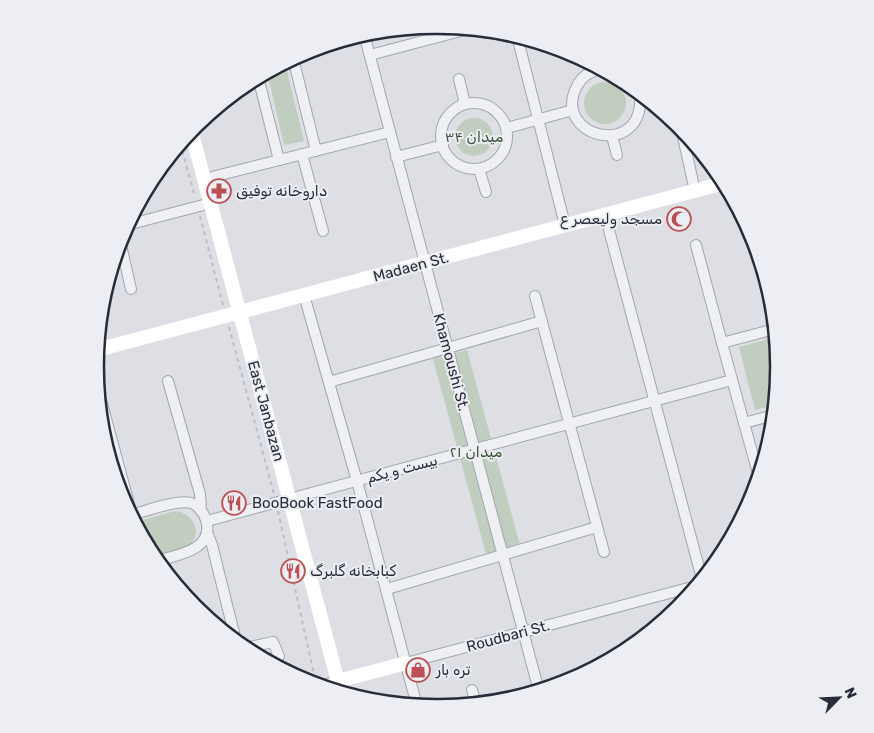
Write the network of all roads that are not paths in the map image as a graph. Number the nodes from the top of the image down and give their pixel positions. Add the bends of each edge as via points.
1 (449, 34) edge
2 (366, 41) edge
3 (520, 44) edge
4 (370, 55) junction
5 (295, 66) edge
6 (590, 71) edge
7 (459, 79) dead end
8 (260, 85) edge
9 (465, 104) junction
10 (641, 104) edge
11 (574, 110) junction
12 (540, 118) junction
13 (507, 128) junction
14 (390, 132) junction
15 (612, 136) junction
16 (194, 140) edge
17 (443, 145) junction
18 (685, 145) edge
19 (316, 151) junction
20 (302, 154) junction
21 (617, 155) dead end
22 (396, 157) junction
23 (279, 160) junction
24 (479, 169) junction
25 (204, 179) junction
26 (716, 185) edge
27 (695, 190) junction
28 (486, 192) dead end
29 (204, 205) junction
30 (605, 215) junction
31 (138, 222) edge
32 (565, 225) junction
33 (323, 231) dead end
34 (696, 245) dead end
35 (121, 262) edge
36 (424, 263) junction
37 (131, 289) dead end
38 (304, 295) junction
39 (535, 296) dead end
40 (240, 312) junction
41 (542, 321) junction
42 (768, 331) edge
43 (722, 343) junction
44 (447, 347) junction
45 (105, 348) edge
46 (732, 380) junction
47 (168, 381) dead end
48 (329, 382) junction
49 (655, 401) junction
50 (766, 417) edge
51 (744, 423) junction
52 (570, 424) junction
53 (474, 449) junction
54 (755, 464) edge
55 (357, 481) junction
56 (290, 499) junction
57 (201, 511) junction
58 (139, 513) edge
59 (207, 521) junction
60 (597, 527) junction
61 (206, 532) junction
62 (604, 552) dead end
63 (502, 556) junction
64 (165, 559) edge
65 (700, 571) edge
66 (387, 589) junction
67 (684, 589) edge
68 (233, 629) edge
69 (523, 632) junction
70 (256, 646) edge
71 (275, 657) edge
72 (406, 663) junction
73 (537, 684) edge
74 (339, 685) edge
75 (343, 686) edge
76 (472, 690) dead end
77 (474, 697) edge
78 (415, 699) edge

1 - 4 street
2 - 4 street, Khamoushi St.
3 - 12 street
4 - 14 street, Khamoushi St.
5 - 19 street
6 - 11 street via 574,91
7 - 9 street
8 - 23 street
9 - 13 street via 486,105 503,118
9 - 17 street via 452,112 443,125
10 - 15 street via 632,125
11 - 12 street
11 - 15 street via 584,128 592,133
12 - 13 street
12 - 32 street
13 - 24 street via 505,150 499,159
14 - 19 street
14 - 22 street, Khamoushi St.
15 - 21 street
16 - 25 main road, East Janbazan
17 - 22 street
17 - 24 street via 453,161
18 - 27 street
19 - 20 street
20 - 23 street
20 - 33 street
22 - 36 street, Khamoushi St.
23 - 25 street
24 - 28 street
25 - 29 main road, East Janbazan
26 - 27 main road, Madaen St.
27 - 30 main road, Madaen St.
29 - 31 street
29 - 40 main road, East Janbazan
30 - 32 main road, Madaen St.
30 - 49 street
32 - 36 main road, Madaen St.
34 - 43 street
35 - 37 street
36 - 38 main road, Madaen St.
36 - 44 street, Khamoushi St.
38 - 40 main road, Madaen St.
38 - 48 street
39 - 41 street
40 - 45 main road, Madaen St.
40 - 56 main road, East Janbazan
41 - 44 street
41 - 52 street
42 - 43 street
43 - 46 street
44 - 48 street
44 - 53 street, Khamoushi St.
46 - 49 street, بیست و یکم
46 - 51 street
47 - 57 street via 200,494
48 - 55 street
49 - 52 street, بیست و یکم
49 - 65 street
50 - 51 street
51 - 54 street
52 - 53 street, بیست و یکم
52 - 60 street
53 - 55 street, بیست و یکم
53 - 63 street, Khamoushi St.
55 - 56 street, بیست و یکم
55 - 66 street
56 - 59 street, بیست و یکم
56 - 74 main road, East Janbazan
57 - 58 street via 193,504 182,502
57 - 59 street
59 - 61 street
60 - 62 street
60 - 63 street
61 - 64 street via 202,544 195,550
61 - 68 street
63 - 66 street
63 - 69 street, Khamoushi St.
66 - 72 street
67 - 69 street, Roudbari St.
69 - 72 street, Roudbari St.
69 - 73 street, Khamoushi St.
70 - 71 street via 273,642
72 - 75 main road, Roudbari St.
72 - 78 street
76 - 77 street

